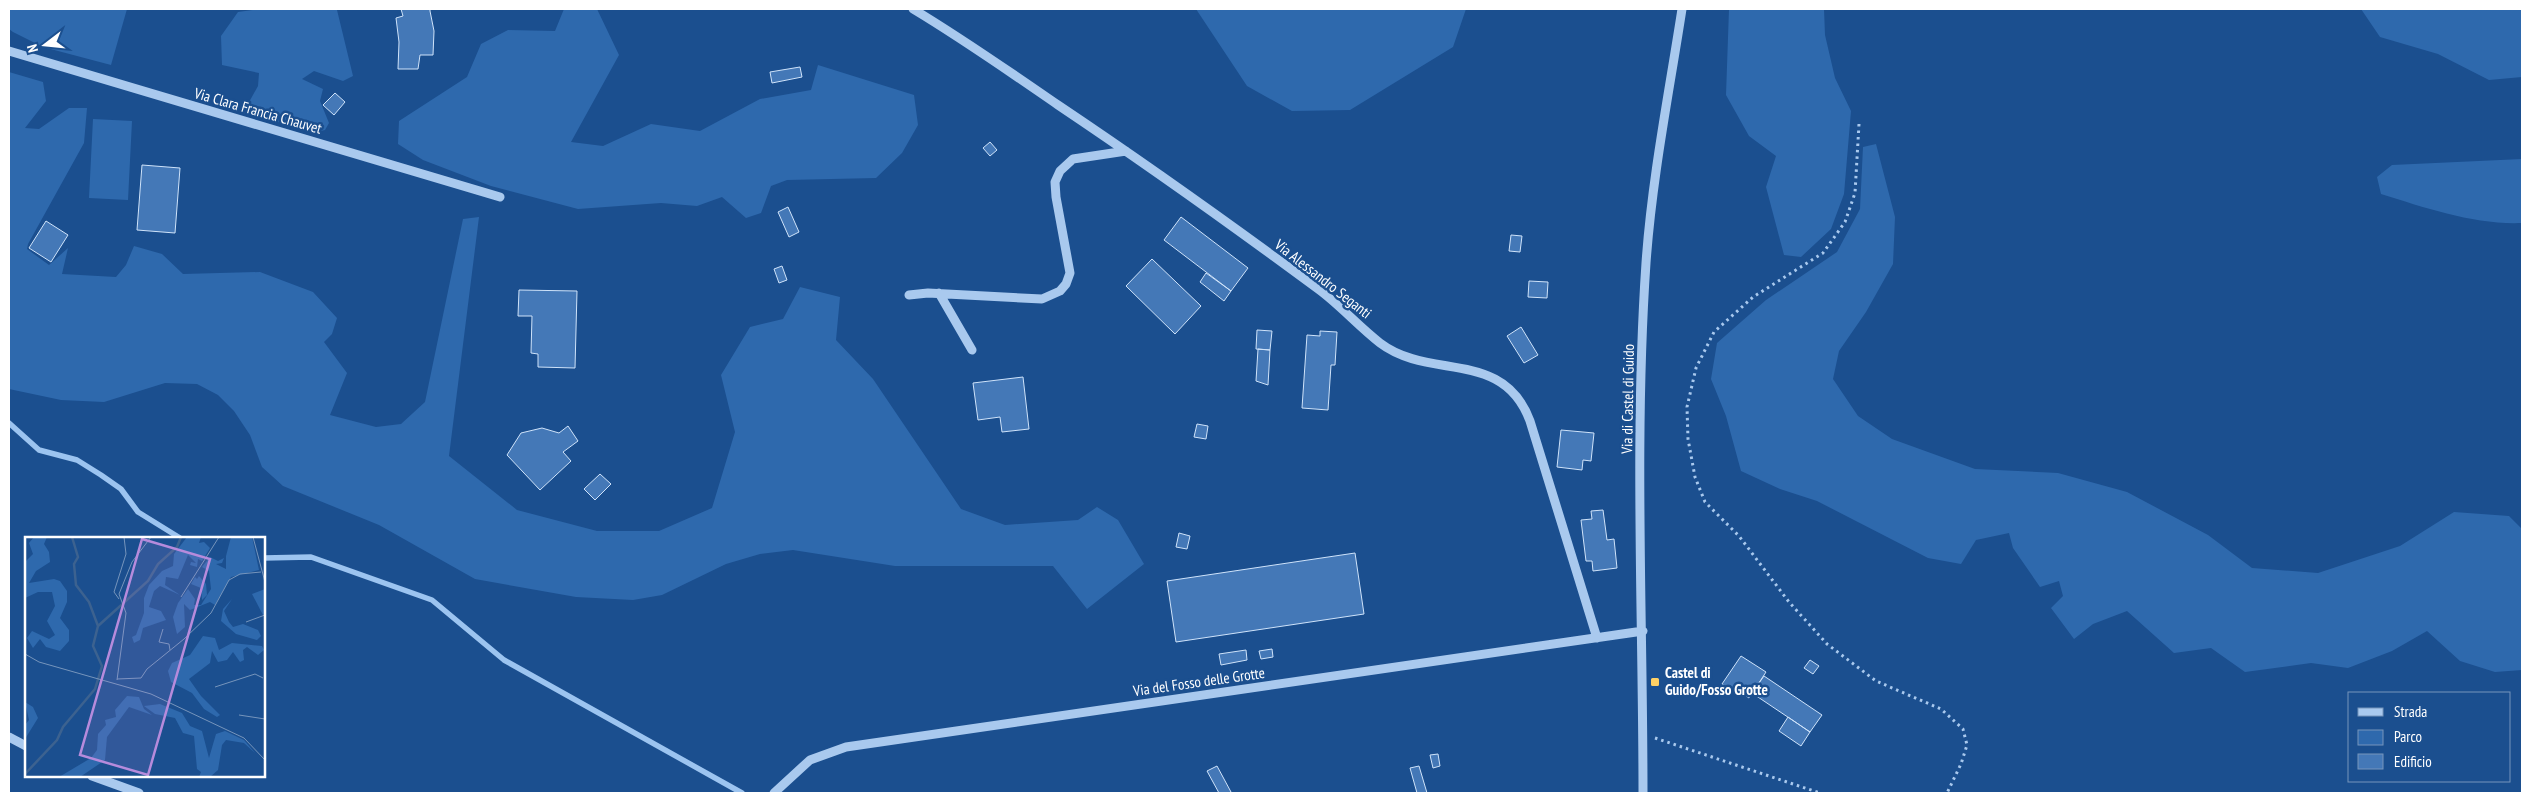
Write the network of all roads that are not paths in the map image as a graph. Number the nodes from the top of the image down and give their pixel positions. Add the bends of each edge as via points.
1 (913, 9) edge
2 (1682, 9) edge
3 (9, 52) edge
4 (1126, 151) junction
5 (500, 197) dead end
6 (939, 293) junction
7 (909, 295) dead end
8 (972, 350) dead end
9 (1643, 631) junction
10 (1597, 638) junction
11 (9, 737) edge
12 (25, 745) edge
13 (95, 777) edge
14 (140, 793) edge
15 (774, 793) edge
16 (1643, 793) edge

1 - 4 street, Via Alessandro Seganti
2 - 9 street, Via di Castel di Guido via 1646,262 1640,411
3 - 5 street, Via Clara Francia Chauvet
4 - 6 street via 1073,159 1060,171 1055,182 1056,197 1070,273 1060,291 1042,299
4 - 10 street, Via Alessandro Seganti via 1318,289 1386,347 1403,356 1486,374 1516,393 1530,421
6 - 7 street
6 - 8 street
9 - 10 street, Via del Fosso delle Grotte
9 - 16 street, Via di Castel di Guido
10 - 15 street, Via del Fosso delle Grotte via 846,747 810,760
11 - 12 street
13 - 14 street

